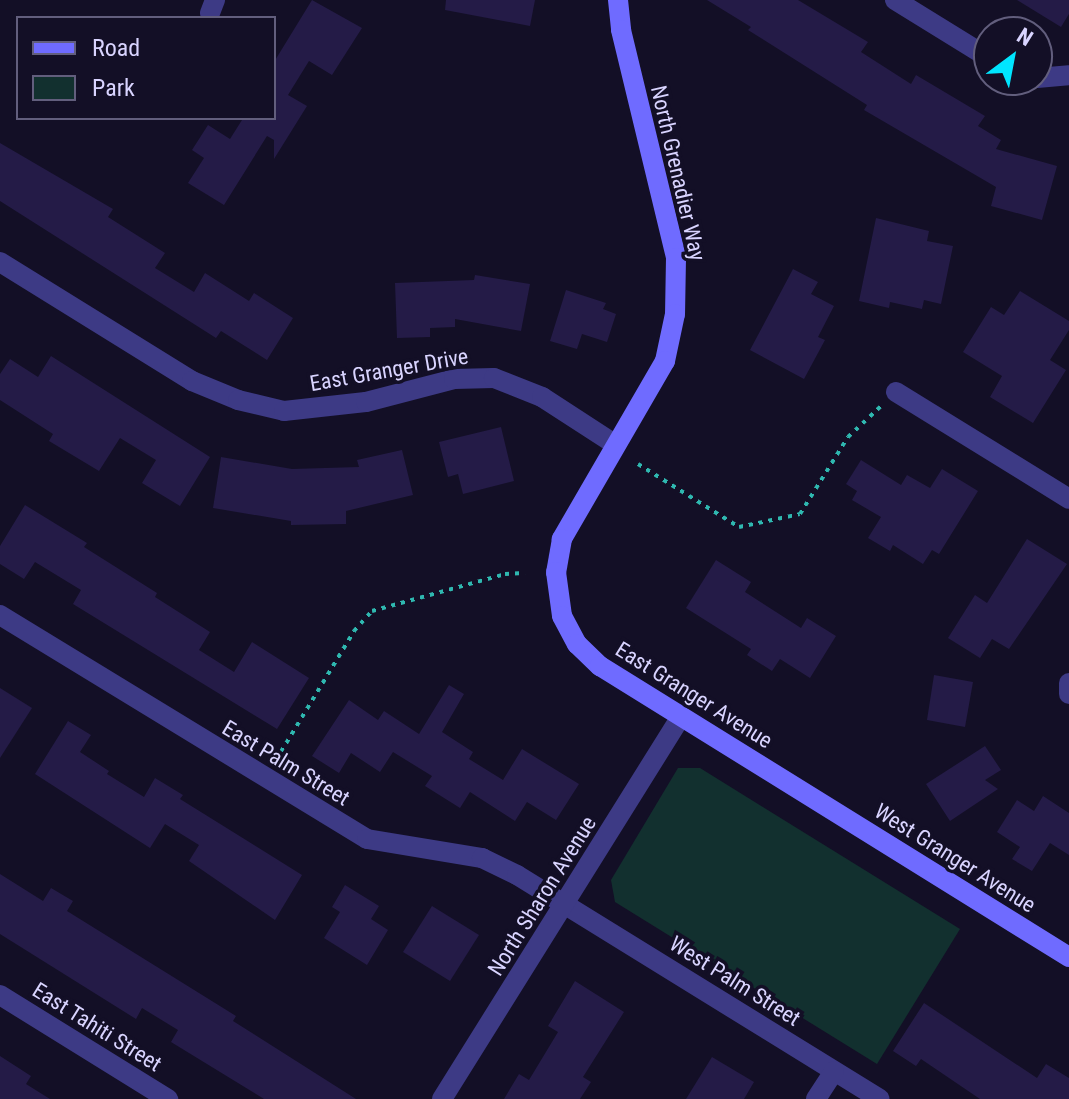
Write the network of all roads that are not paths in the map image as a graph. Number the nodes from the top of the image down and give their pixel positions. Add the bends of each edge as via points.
1 (618, 0) edge
2 (895, 0) edge
3 (973, 48) edge
4 (2, 267) edge
5 (896, 392) road end
6 (616, 445) junction
7 (1069, 499) edge
8 (0, 615) edge
9 (562, 616) joint
10 (1069, 683) edge
11 (1069, 694) edge
12 (681, 717) junction
13 (815, 800) joint
14 (565, 904) junction
15 (1069, 957) edge
16 (0, 995) edge
17 (834, 1071) junction
18 (168, 1099) edge
19 (442, 1099) edge
20 (816, 1099) edge
21 (879, 1099) edge

1 - 6 street, North Grenadier Way via 676,258 677,286 665,361
2 - 3 street
4 - 6 street, East Granger Drive via 192,381 238,400 284,411 366,402 454,379 494,378 542,397
5 - 7 street
6 - 9 street, North Grenadier Way via 562,539 556,572
8 - 14 street, East Palm Street via 367,839 482,858
9 - 12 street, East Granger Avenue via 577,644 600,666
10 - 11 street
12 - 13 street, East Granger Avenue
12 - 14 street, North Sharon Avenue
13 - 15 street, West Granger Avenue
14 - 17 street, West Palm Street
14 - 19 street, North Sharon Avenue
16 - 18 street, East Tahiti Street
17 - 20 street
17 - 21 street, West Palm Street

